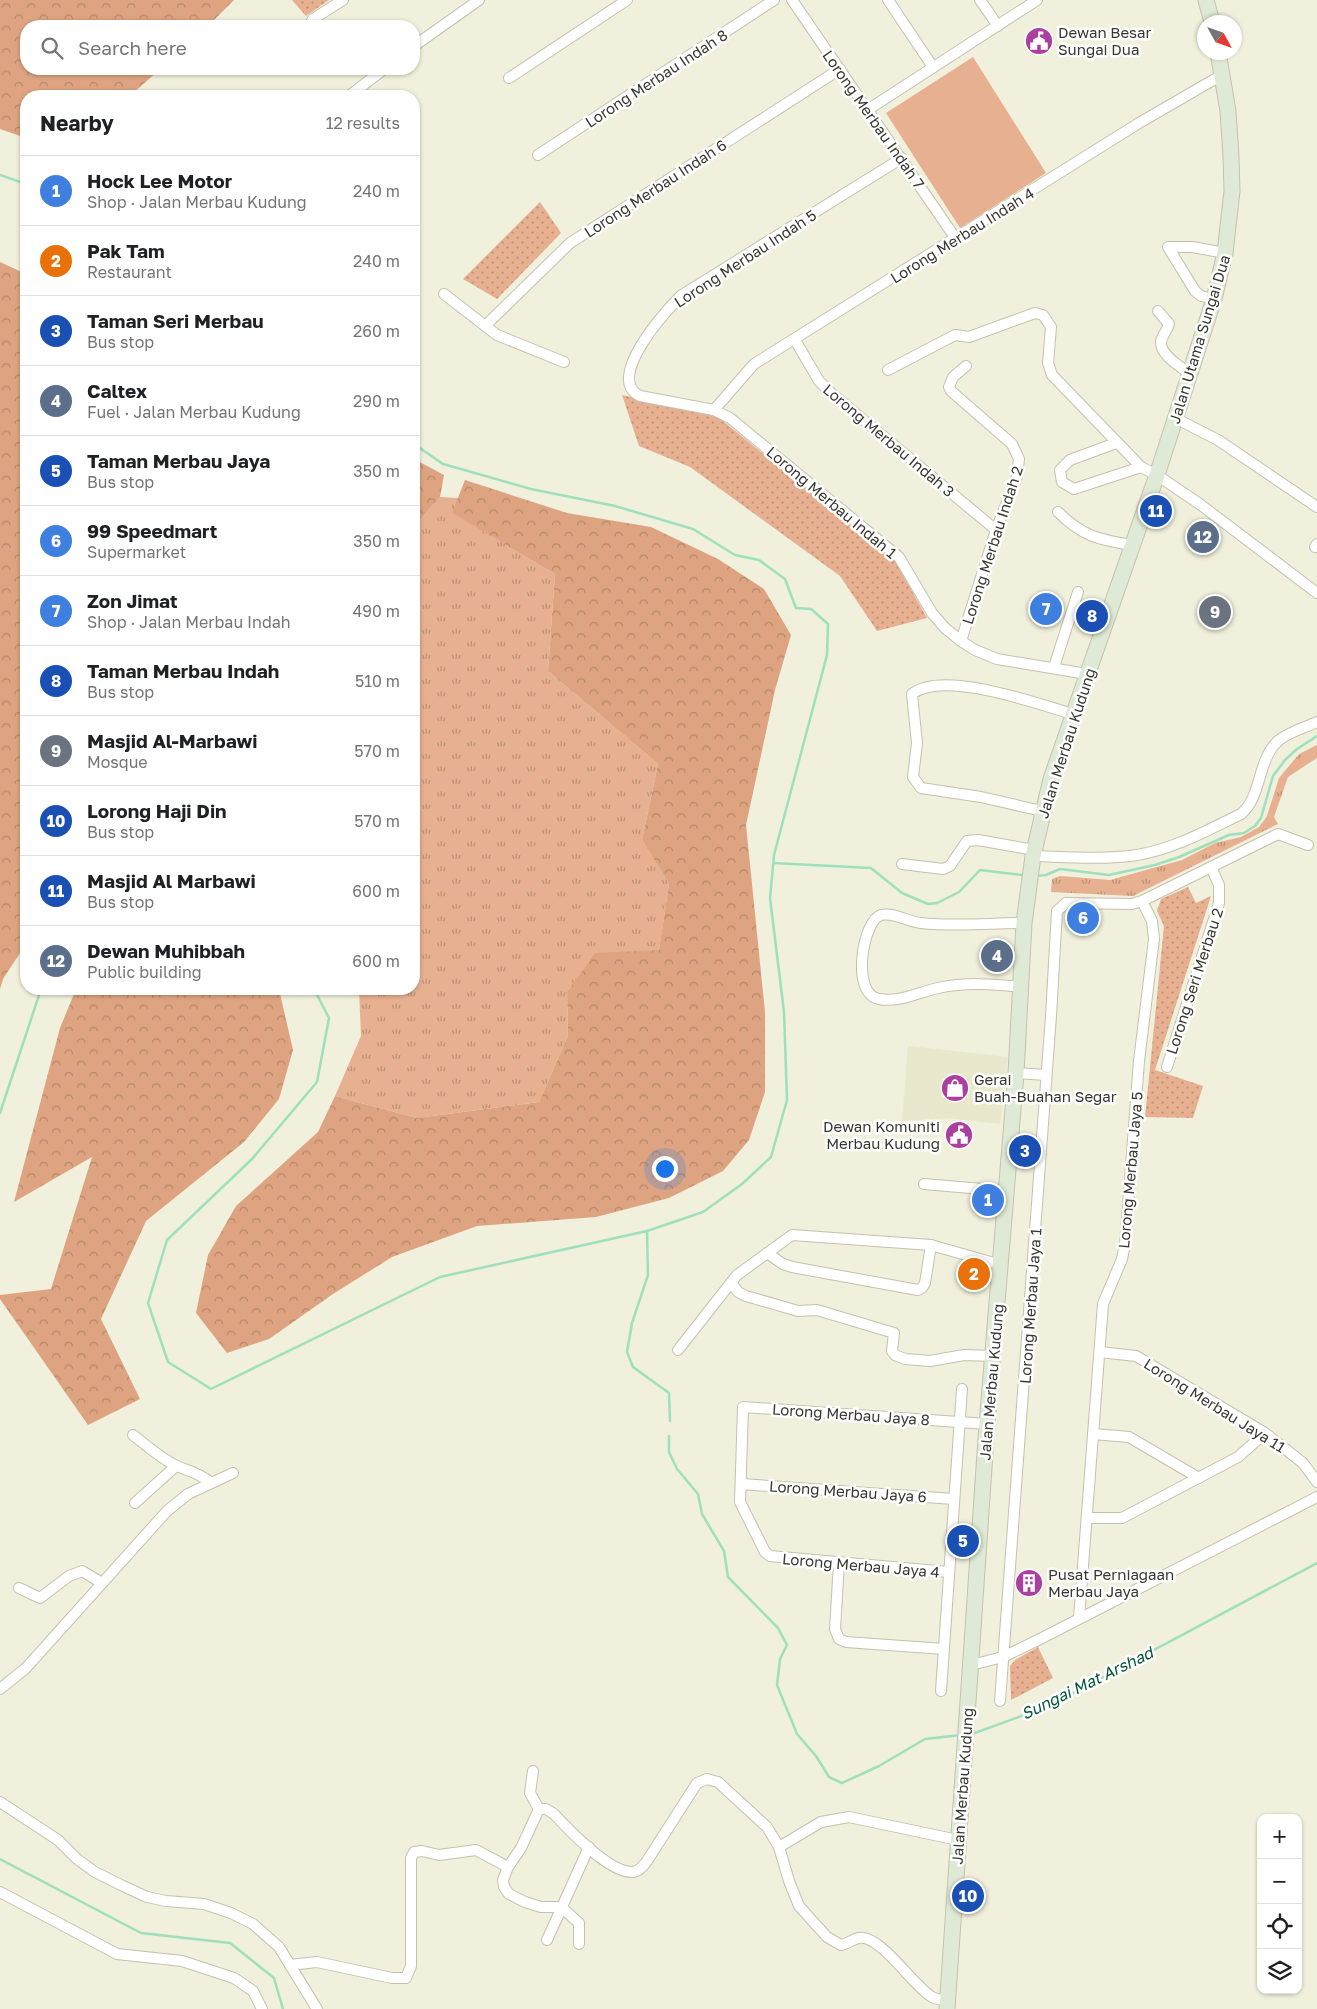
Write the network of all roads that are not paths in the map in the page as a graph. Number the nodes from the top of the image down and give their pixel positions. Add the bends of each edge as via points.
1 (343, 0) edge
2 (479, 0) edge
3 (627, 0) edge
4 (774, 0) edge
5 (792, 0) edge
6 (888, 0) edge
7 (980, 0) edge
8 (1037, 0) edge
9 (1206, 0) edge
10 (1210, 15) edge
11 (312, 20) edge
12 (998, 26) junction
13 (420, 42) edge
14 (1219, 60) edge
15 (933, 67) junction
16 (840, 69) junction
17 (1222, 74) junction
18 (376, 75) edge
19 (509, 78) dead end
20 (357, 90) edge
21 (869, 109) junction
22 (538, 155) dead end
23 (902, 158) junction
24 (956, 239) junction
25 (1226, 253) junction
26 (444, 294) dead end
27 (1214, 299) junction
28 (1158, 311) dead end
29 (485, 326) junction
30 (795, 340) junction
31 (564, 362) dead end
32 (966, 366) dead end
33 (888, 370) dead end
34 (1190, 374) junction
35 (632, 390) joint
36 (714, 410) junction
37 (1175, 418) junction
38 (1116, 443) junction
39 (1141, 467) junction
40 (1157, 475) junction
41 (1317, 507) edge
42 (1058, 512) dead end
43 (996, 530) junction
44 (1132, 545) junction
45 (1078, 592) dead end
46 (1317, 593) edge
47 (961, 641) junction
48 (1054, 667) junction
49 (1087, 674) junction
50 (1073, 714) junction
51 (1317, 722) edge
52 (1042, 811) junction
53 (1308, 844) dead end
54 (1034, 853) junction
55 (902, 864) dead end
56 (1211, 867) junction
57 (1142, 901) junction
58 (1024, 923) junction
59 (1022, 987) junction
60 (1166, 1067) dead end
61 (1016, 1073) junction
62 (1046, 1075) junction
63 (924, 1184) dead end
64 (1006, 1191) junction
65 (931, 1245) junction
66 (767, 1253) junction
67 (1001, 1265) junction
68 (732, 1284) junction
69 (678, 1350) dead end
70 (1100, 1352) junction
71 (993, 1356) junction
72 (962, 1389) dead end
73 (959, 1422) junction
74 (987, 1424) junction
75 (1265, 1433) junction
76 (1093, 1434) junction
77 (134, 1435) dead end
78 (176, 1466) junction
79 (232, 1473) dead end
80 (1199, 1478) junction
81 (210, 1482) junction
82 (1317, 1482) edge
83 (741, 1484) junction
84 (1317, 1497) edge
85 (954, 1498) junction
86 (135, 1503) dead end
87 (1087, 1518) junction
88 (839, 1563) junction
89 (949, 1572) junction
90 (102, 1582) junction
91 (19, 1588) dead end
92 (1079, 1618) junction
93 (944, 1649) junction
94 (1003, 1657) junction
95 (970, 1666) junction
96 (0, 1689) edge
97 (941, 1692) dead end
98 (1000, 1701) dead end
99 (533, 1770) dead end
100 (0, 1802) edge
101 (539, 1809) junction
102 (958, 1840) junction
103 (589, 1847) junction
104 (779, 1847) junction
105 (508, 1867) junction
106 (0, 1892) edge
107 (561, 1907) junction
108 (547, 1940) dead end
109 (579, 1944) dead end
110 (290, 1965) junction
111 (947, 2005) edge
112 (262, 2009) edge
113 (316, 2009) edge

1 - 11 street
2 - 13 street
3 - 19 street
4 - 22 street, Lorong Merbau Indah 8
5 - 16 street, Lorong Merbau Indah 7
6 - 15 street
7 - 12 street
8 - 12 street
9 - 10 main road
12 - 15 street
14 - 17 main road, Jalan Utama Sungai Dua
15 - 21 street
16 - 21 street, Lorong Merbau Indah 7
16 - 29 street, Lorong Merbau Indah 6 via 570,243
17 - 24 street, Lorong Merbau Indah 4
17 - 25 main road, Jalan Utama Sungai Dua via 1228,111 1232,191
18 - 20 street
21 - 23 street, Lorong Merbau Indah 7
23 - 24 street, Lorong Merbau Indah 7
23 - 35 street, Lorong Merbau Indah 5 via 668,307 647,334 632,366 628,378
24 - 30 street, Lorong Merbau Indah 4
25 - 27 main road, Jalan Utama Sungai Dua
25 - 27 street via 1192,246 1168,247 1195,291
26 - 29 street
27 - 34 main road, Jalan Utama Sungai Dua
28 - 34 street via 1169,324 1162,348
29 - 31 street via 498,335
30 - 36 street, Lorong Merbau Indah 4 via 754,364
30 - 43 street, Lorong Merbau Indah 3 via 830,392
32 - 43 street, Lorong Merbau Indah 2 via 952,377 949,387 1012,444 1019,459 1017,477
33 - 38 street via 955,335 969,337 1035,313 1043,315 1051,327 1048,363 1052,375
34 - 37 main road, Jalan Utama Sungai Dua
35 - 36 street, Lorong Merbau Indah 1 via 640,396
36 - 47 street, Lorong Merbau Indah 1 via 730,418 899,557 932,613
37 - 40 main road, Jalan Utama Sungai Dua
37 - 41 street via 1218,440
38 - 39 street
38 - 39 street via 1070,460 1060,470 1062,482 1074,489
39 - 40 street
40 - 44 main road, Jalan Merbau Kudung
40 - 46 street
42 - 44 street via 1090,537
43 - 47 street, Lorong Merbau Indah 2
44 - 49 main road, Jalan Merbau Kudung
45 - 48 street
47 - 48 street, Lorong Merbau Indah 1 via 997,659
48 - 49 street, Lorong Merbau Indah 1
49 - 50 main road, Jalan Merbau Kudung
50 - 52 main road, Jalan Merbau Kudung
50 - 52 street via 1000,693 949,684 918,689 912,694 917,743 913,777 921,788
51 - 54 street via 1277,742 1247,809 1180,843 1138,855 1100,858
52 - 54 main road, Jalan Merbau Kudung
53 - 56 street via 1278,834
54 - 55 street via 967,841 950,866 943,869
54 - 58 main road, Jalan Merbau Kudung
56 - 57 street
56 - 60 street, Lorong Seri Merbau 2 via 1219,885 1219,903
57 - 62 street, Lorong Merbau Jaya 1 via 1132,904 1066,903 1057,911
57 - 70 street, Lorong Merbau Jaya 5 via 1152,921 1154,939 1139,1061 1125,1244 1103,1304
58 - 59 main road, Jalan Merbau Kudung
58 - 59 street via 923,923 895,916 879,916 867,932 862,982 870,995 894,1000 938,988 976,983
59 - 61 main road, Jalan Merbau Kudung
61 - 62 street
61 - 64 main road, Jalan Merbau Kudung
62 - 94 street, Lorong Merbau Jaya 1
63 - 64 street
64 - 67 main road, Jalan Merbau Kudung
65 - 66 street via 798,1234 787,1237
65 - 66 street via 926,1283 918,1290 792,1267
65 - 67 street
66 - 68 street via 737,1275
67 - 71 main road, Jalan Merbau Kudung
68 - 69 street
68 - 71 street via 746,1296 798,1311 817,1310 894,1332 892,1351 905,1359 936,1361 964,1355
70 - 75 street, Lorong Merbau Jaya 11 via 1136,1356
70 - 76 street, Lorong Merbau Jaya 5
71 - 74 main road, Jalan Merbau Kudung
72 - 73 street
73 - 74 street, Lorong Merbau Jaya 8
73 - 83 street, Lorong Merbau Jaya 8 via 743,1407
73 - 85 street
74 - 95 main road, Jalan Merbau Kudung
75 - 80 street via 1238,1457
75 - 82 street, Lorong Merbau Jaya 11 via 1303,1463
76 - 80 street via 1129,1437
76 - 87 street, Lorong Merbau Jaya 5
77 - 78 street
78 - 81 street via 198,1472
78 - 86 street
79 - 81 street
80 - 87 street via 1122,1518
81 - 90 street via 167,1511
83 - 85 street, Lorong Merbau Jaya 6
83 - 88 street, Lorong Merbau Jaya 4 via 740,1502 765,1552 774,1558
84 - 92 street
85 - 89 street
87 - 92 street, Lorong Merbau Jaya 5
88 - 89 street, Lorong Merbau Jaya 4
88 - 93 street via 835,1629 839,1639
89 - 93 street
90 - 91 street via 82,1571 40,1598
90 - 96 street via 26,1668
92 - 94 street
93 - 97 street
94 - 95 street
94 - 98 street, Lorong Merbau Jaya 1
95 - 102 main road, Jalan Merbau Kudung
99 - 101 street via 530,1793
100 - 110 street via 58,1840 95,1872 123,1886 166,1902 204,1904 253,1924 269,1936
101 - 103 street via 554,1814
101 - 105 street
102 - 104 street via 849,1816 821,1822
102 - 111 main road, Jalan Merbau Kudung
103 - 104 street via 619,1868 632,1872 641,1869 697,1783 706,1779 718,1782 747,1807 767,1827
103 - 107 street
104 - 111 street via 799,1906 828,1937 841,1945 859,1938 870,1938 915,1984
105 - 107 street via 503,1880 509,1894 541,1907
105 - 110 street via 476,1850 439,1855 414,1852 411,1858 411,1966 406,1978 317,1962
106 - 112 street via 117,1954 182,1961 234,1978 253,1991
107 - 108 street
107 - 109 street via 579,1923
110 - 113 street

